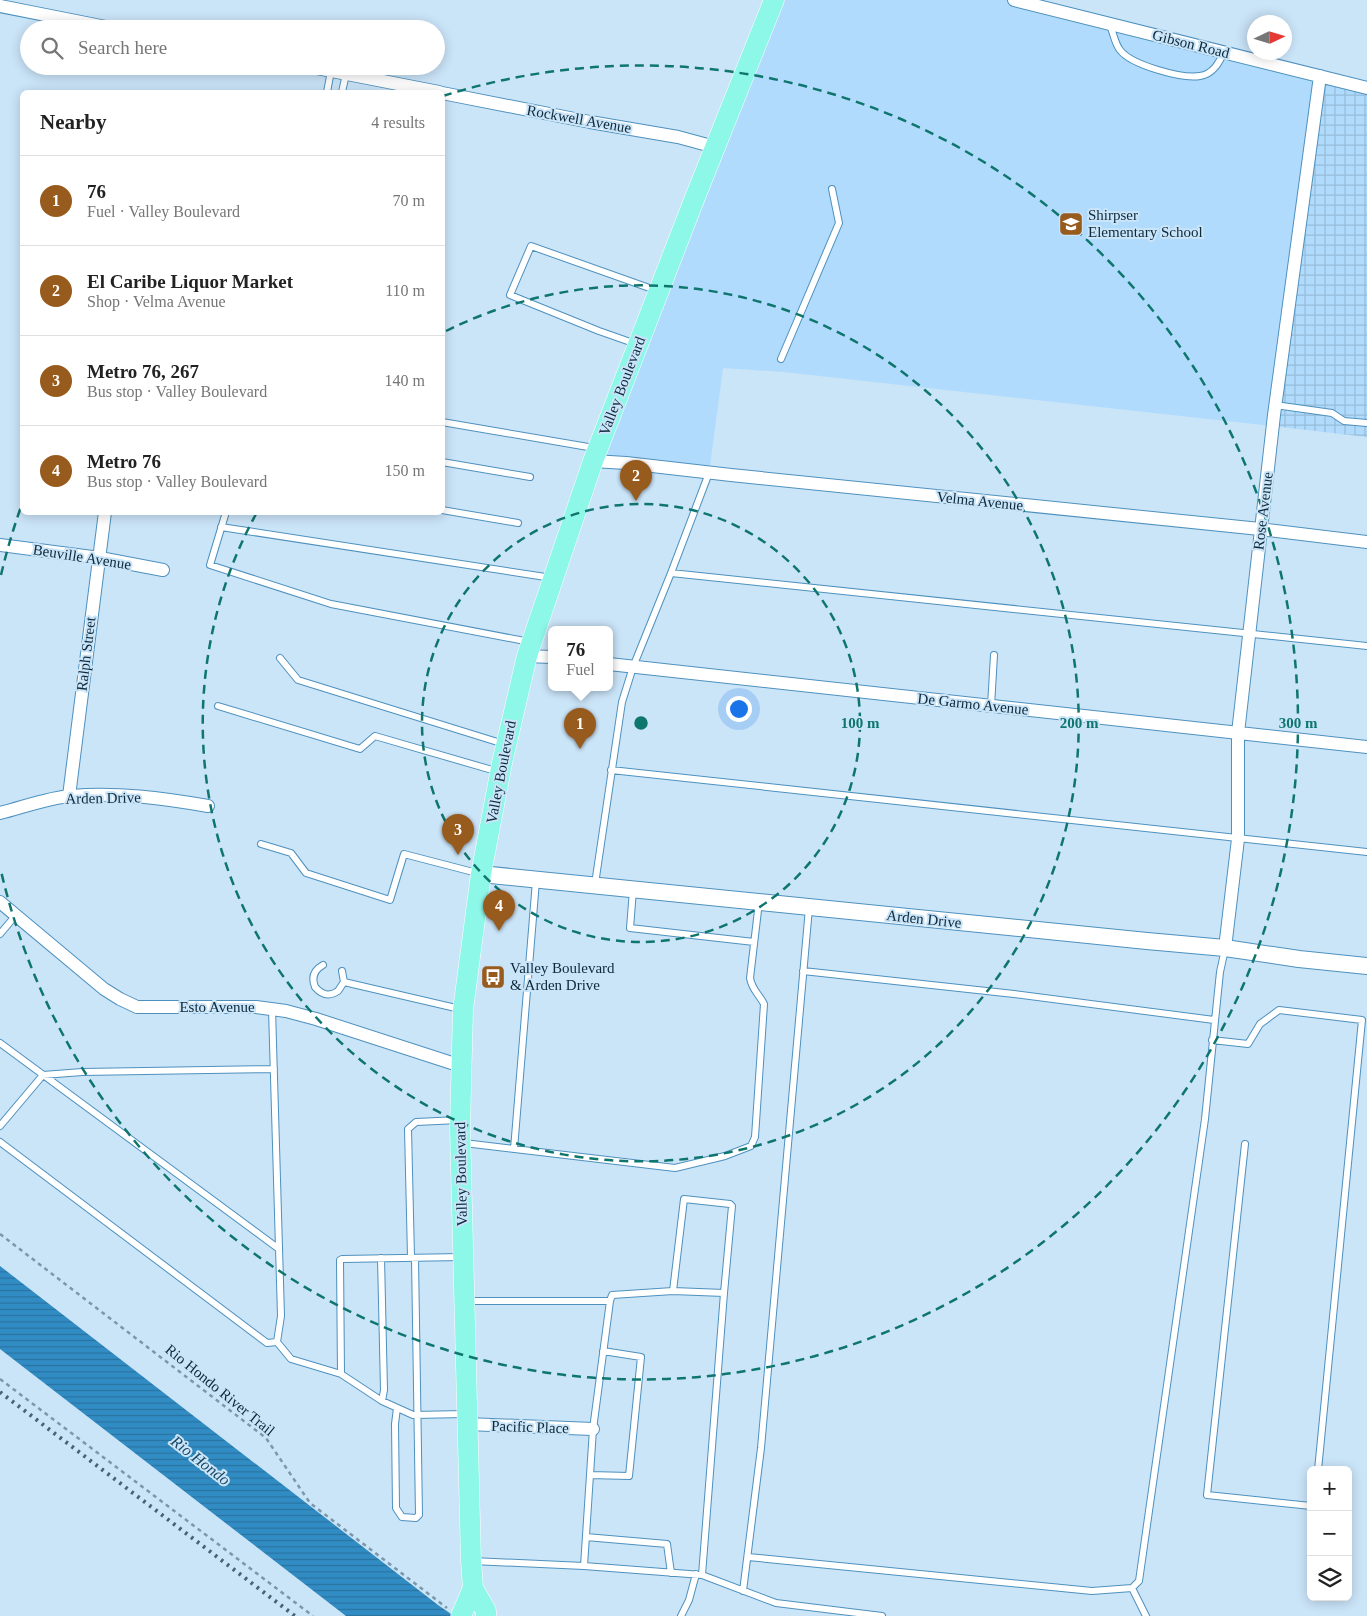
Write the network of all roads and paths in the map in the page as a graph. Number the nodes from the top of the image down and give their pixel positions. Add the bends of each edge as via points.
1 (774, 0) edge
2 (1014, 0) edge
3 (0, 6) edge
4 (71, 20) edge
5 (1109, 23) junction
6 (1224, 52) junction
7 (330, 75) edge
8 (346, 75) edge
9 (351, 75) edge
10 (1320, 76) junction
11 (1367, 88) edge
12 (327, 90) edge
13 (342, 90) edge
14 (426, 90) edge
15 (445, 94) edge
16 (715, 147) junction
17 (832, 189) dead end
18 (659, 291) junction
19 (638, 345) junction
20 (781, 359) dead end
21 (1275, 405) junction
22 (445, 423) edge
23 (1367, 423) edge
24 (596, 455) junction
25 (445, 463) edge
26 (709, 473) junction
27 (530, 477) dead end
28 (445, 511) edge
29 (105, 515) edge
30 (225, 515) edge
31 (518, 523) dead end
32 (221, 527) junction
33 (1260, 529) junction
34 (1367, 542) edge
35 (0, 546) edge
36 (100, 558) junction
37 (163, 570) dead end
38 (671, 573) junction
39 (553, 579) junction
40 (1249, 633) junction
41 (1367, 646) edge
42 (529, 649) junction
43 (994, 655) dead end
44 (548, 656) edge
45 (280, 658) dead end
46 (613, 664) edge
47 (633, 667) junction
48 (218, 706) dead end
49 (991, 706) junction
50 (1238, 733) junction
51 (506, 744) junction
52 (1367, 746) edge
53 (611, 770) junction
54 (500, 773) junction
55 (69, 796) junction
56 (208, 806) dead end
57 (0, 813) edge
58 (1238, 839) junction
59 (261, 844) dead end
60 (1367, 852) edge
61 (481, 874) junction
62 (536, 880) junction
63 (595, 886) junction
64 (633, 889) junction
65 (0, 902) edge
66 (759, 902) junction
67 (809, 907) junction
68 (16, 915) junction
69 (0, 934) edge
70 (754, 942) junction
71 (1225, 948) junction
72 (323, 964) dead end
73 (1367, 966) edge
74 (803, 971) junction
75 (342, 972) dead end
76 (344, 982) junction
77 (272, 1009) junction
78 (463, 1010) junction
79 (1214, 1020) junction
80 (1212, 1040) junction
81 (0, 1043) edge
82 (461, 1066) junction
83 (274, 1069) junction
84 (43, 1076) junction
85 (460, 1120) junction
86 (0, 1126) edge
87 (0, 1142) edge
88 (460, 1143) junction
89 (1245, 1144) dead end
90 (514, 1149) junction
91 (0, 1234) edge
92 (280, 1249) junction
93 (463, 1257) junction
94 (381, 1258) junction
95 (413, 1258) junction
96 (673, 1291) junction
97 (724, 1292) junction
98 (464, 1301) junction
99 (610, 1301) junction
100 (277, 1342) junction
101 (603, 1351) junction
102 (341, 1374) junction
103 (0, 1379) edge
104 (382, 1402) junction
105 (397, 1408) junction
106 (418, 1415) junction
107 (467, 1419) junction
108 (593, 1429) junction
109 (1318, 1466) edge
110 (590, 1475) junction
111 (1307, 1506) edge
112 (586, 1537) junction
113 (748, 1557) junction
114 (471, 1561) junction
115 (584, 1566) junction
116 (671, 1572) junction
117 (699, 1575) junction
118 (473, 1588) junction
119 (1132, 1588) junction
120 (743, 1591) junction
121 (456, 1614) edge
122 (852, 1614) edge
123 (313, 1616) edge
124 (486, 1616) edge
125 (682, 1616) edge
126 (882, 1616) edge
127 (1146, 1616) edge

1 - 16 main road, Valley Boulevard
2 - 5 street, Gibson Road
3 - 4 street
5 - 6 street, Gibson Road
5 - 6 lane via 1119,49 1130,60 1184,76 1202,76 1217,67
6 - 10 street, Gibson Road
7 - 12 lane
8 - 13 lane
9 - 14 street, Rockwell Avenue
10 - 11 street, Gibson Road
10 - 21 street, Rose Avenue
15 - 16 street, Rockwell Avenue via 678,137
16 - 18 main road, Valley Boulevard
17 - 20 lane via 839,223
18 - 19 main road, Valley Boulevard
18 - 19 lane via 531,246 510,295
19 - 24 main road, Valley Boulevard
21 - 23 lane via 1332,413 1344,421
21 - 33 street, Rose Avenue
22 - 24 lane
24 - 26 street, Velma Avenue via 626,463
24 - 39 main road, Valley Boulevard
25 - 27 lane
26 - 33 street, Velma Avenue
26 - 38 lane
28 - 31 lane
29 - 36 street, Ralph Street
30 - 32 lane
32 - 39 lane
32 - 42 lane via 210,565 331,604
33 - 34 street, Velma Avenue
33 - 40 street, Rose Avenue
35 - 36 street, Beuville Avenue
36 - 37 street, Beuville Avenue
36 - 55 street, Ralph Street
38 - 40 lane
38 - 47 lane
39 - 42 main road, Valley Boulevard
40 - 41 lane
40 - 50 street, Rose Avenue
42 - 44 street
42 - 51 main road, Valley Boulevard
43 - 49 lane
45 - 51 lane via 298,680
46 - 47 street, De Garmo Avenue
47 - 49 street, De Garmo Avenue
47 - 53 lane via 622,702
48 - 54 lane via 360,749 375,736
49 - 50 street, De Garmo Avenue
50 - 52 street, De Garmo Avenue
50 - 58 street, Rose Avenue
51 - 54 main road, Valley Boulevard
53 - 58 lane
53 - 63 lane
54 - 61 main road, Valley Boulevard
55 - 56 street, Arden Drive via 119,794
55 - 57 street, Arden Drive
58 - 60 lane
58 - 71 street, Rose Avenue
59 - 61 lane via 291,853 306,873 390,900 404,854
61 - 62 street, Arden Drive
61 - 78 main road, Valley Boulevard
62 - 63 street, Arden Drive
62 - 90 lane
63 - 64 street, Arden Drive
64 - 66 street, Arden Drive
64 - 70 lane via 630,928
65 - 68 street, Esto Avenue
66 - 67 street, Arden Drive
66 - 70 lane
67 - 71 street, Arden Drive
67 - 74 lane
68 - 69 lane
68 - 77 street, Esto Avenue via 104,989 137,1008 226,1006
70 - 90 lane via 751,987 764,1004 755,1137 751,1146 675,1168
71 - 73 street, Arden Drive
71 - 79 lane
72 - 76 lane via 313,976 318,991 334,994
74 - 79 lane
74 - 113 lane via 761,1448
75 - 76 lane
76 - 78 lane
77 - 82 street, Esto Avenue via 316,1019
77 - 83 lane
78 - 82 main road, Valley Boulevard
79 - 80 lane
80 - 109 lane via 1248,1044 1260,1024 1278,1010 1362,1020
80 - 119 lane via 1205,1119 1139,1581
81 - 84 lane
82 - 85 main road, Valley Boulevard
83 - 84 lane via 82,1072
83 - 92 lane
84 - 86 lane
84 - 92 lane
85 - 88 main road, Valley Boulevard
85 - 95 lane via 416,1122 408,1129
87 - 100 lane via 267,1343
88 - 90 lane
88 - 93 main road, Valley Boulevard
89 - 111 lane via 1208,1495
91 - 121 path, Rio Hondo River Trail via 266,1438 310,1503
92 - 100 lane via 282,1316
93 - 95 lane
93 - 98 main road, Valley Boulevard
94 - 95 lane
94 - 102 lane via 340,1260
94 - 104 lane
95 - 106 lane
96 - 97 lane
96 - 97 lane via 685,1198 732,1206
96 - 99 lane via 612,1295
97 - 117 lane
98 - 99 lane
98 - 107 main road, Valley Boulevard
99 - 101 lane
100 - 102 lane via 291,1358
101 - 108 lane
101 - 110 lane via 641,1357 629,1476
102 - 104 lane
103 - 123 path
104 - 105 lane
105 - 106 lane
105 - 106 lane via 394,1424 396,1508 402,1516 416,1518 419,1514
106 - 107 lane
107 - 108 street, Pacific Place
107 - 114 main road, Valley Boulevard
108 - 110 lane
110 - 112 lane
112 - 115 lane
112 - 116 lane via 667,1544
113 - 119 lane via 1092,1591
113 - 120 lane
114 - 115 lane
114 - 118 main road, Valley Boulevard
115 - 116 lane
116 - 117 lane
117 - 120 lane
117 - 125 lane
118 - 121 main road, Valley Boulevard
118 - 124 main road, Valley Boulevard
119 - 127 lane
120 - 122 lane via 776,1603
122 - 126 lane

